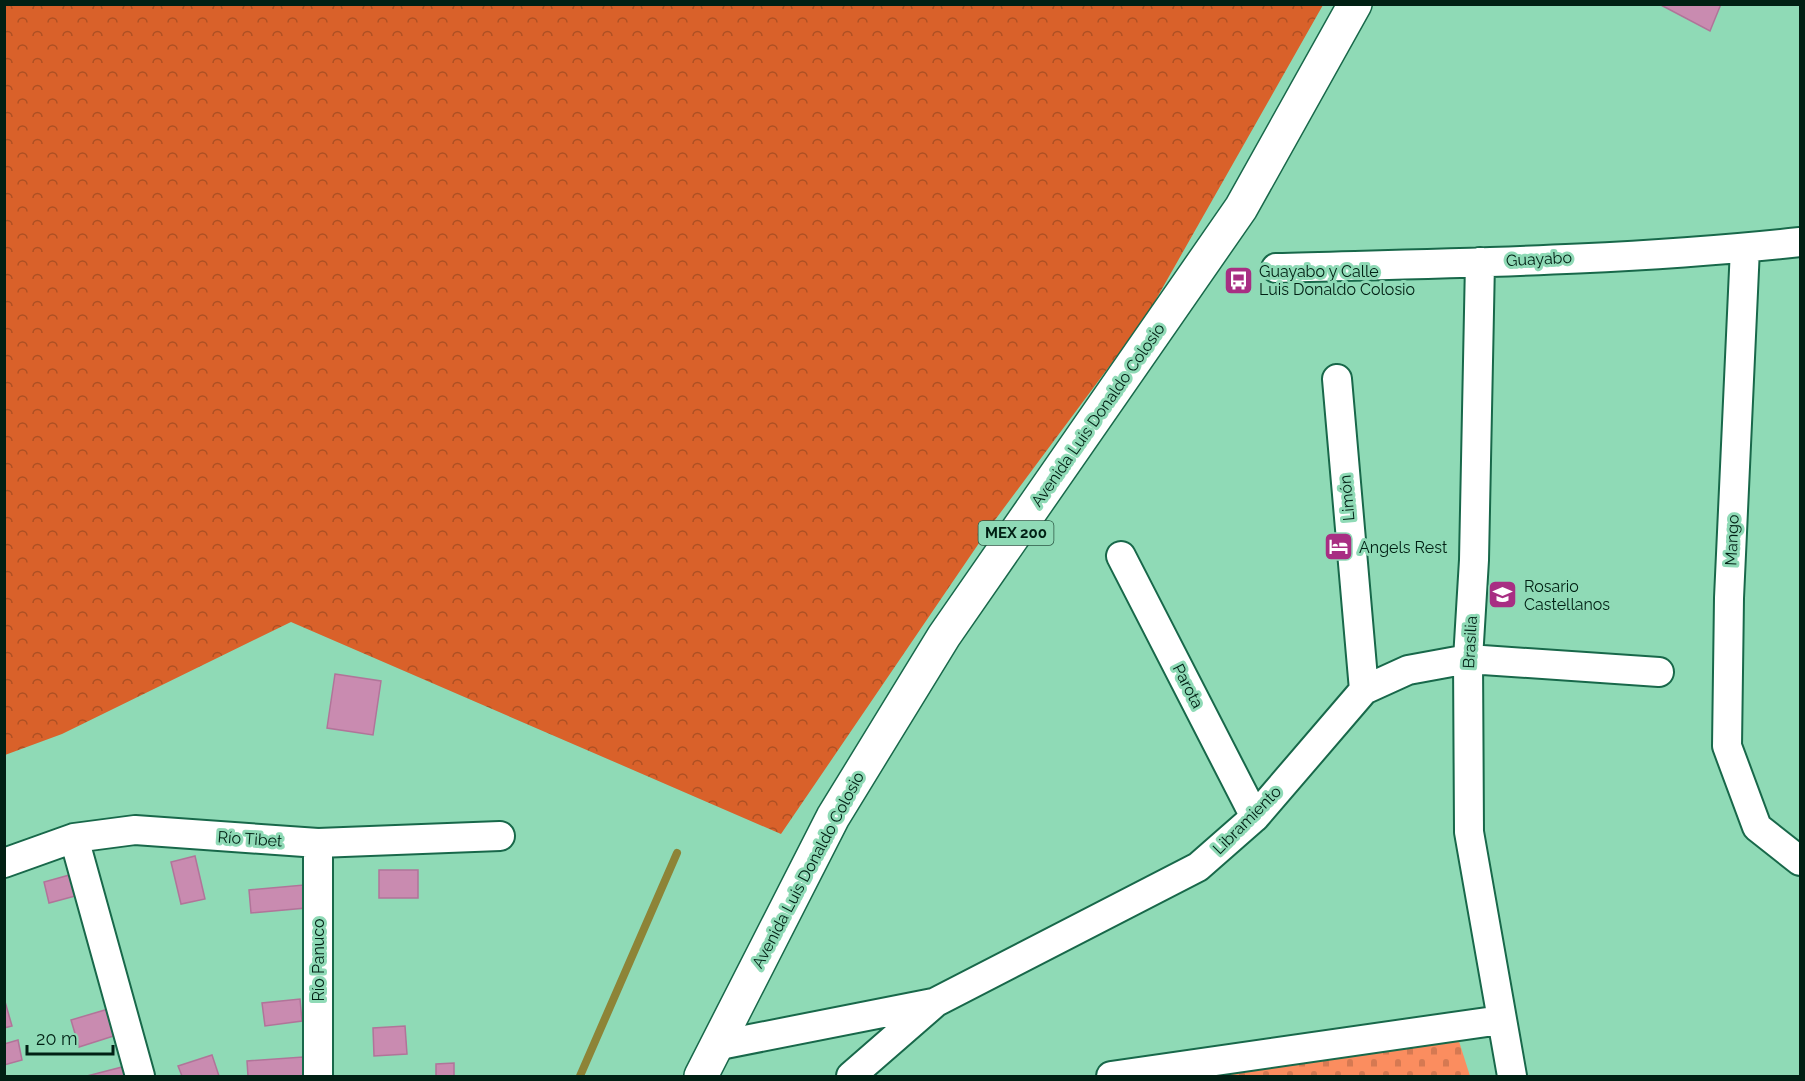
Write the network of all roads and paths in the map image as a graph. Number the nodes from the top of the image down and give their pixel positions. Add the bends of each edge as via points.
1 (1355, 4) edge
2 (1800, 242) edge
3 (1745, 248) junction
4 (1480, 262) junction
5 (1276, 268) dead end
6 (1337, 379) dead end
7 (1121, 556) dead end
8 (1468, 659) junction
9 (1659, 672) dead end
10 (1364, 690) junction
11 (1255, 817) junction
12 (500, 836) dead end
13 (74, 838) junction
14 (318, 843) junction
15 (1800, 861) edge
16 (4, 863) edge
17 (936, 1002) junction
18 (1501, 1020) junction
19 (714, 1046) junction
20 (140, 1077) edge
21 (318, 1077) edge
22 (701, 1077) edge
23 (851, 1077) edge
24 (1111, 1077) edge
25 (1512, 1077) edge

1 - 19 main road, Avenida Luis Donaldo Colosio / MEX 200 via 1241,208 944,636 833,817
2 - 3 street, Guayabo
3 - 4 street, Guayabo
3 - 15 street, Mango via 1729,598 1727,746 1757,827
4 - 5 street, Guayabo
4 - 8 street, Brasilia via 1474,560
6 - 10 street, Limón
7 - 11 street, Parota
8 - 9 street, Libramiento
8 - 10 street, Libramiento via 1407,670
8 - 18 street, Brasilia via 1469,832
10 - 11 street, Libramiento
11 - 17 street, Libramiento via 1198,867
12 - 14 street, Río Tibet
13 - 14 street, Río Tibet via 135,830
13 - 16 street, Río Tibet
13 - 20 street
14 - 21 street, Río Panuco
17 - 19 street
17 - 23 street, Libramiento
18 - 24 street
18 - 25 street, Brasilia
19 - 22 main road, Avenida Luis Donaldo Colosio / MEX 200

